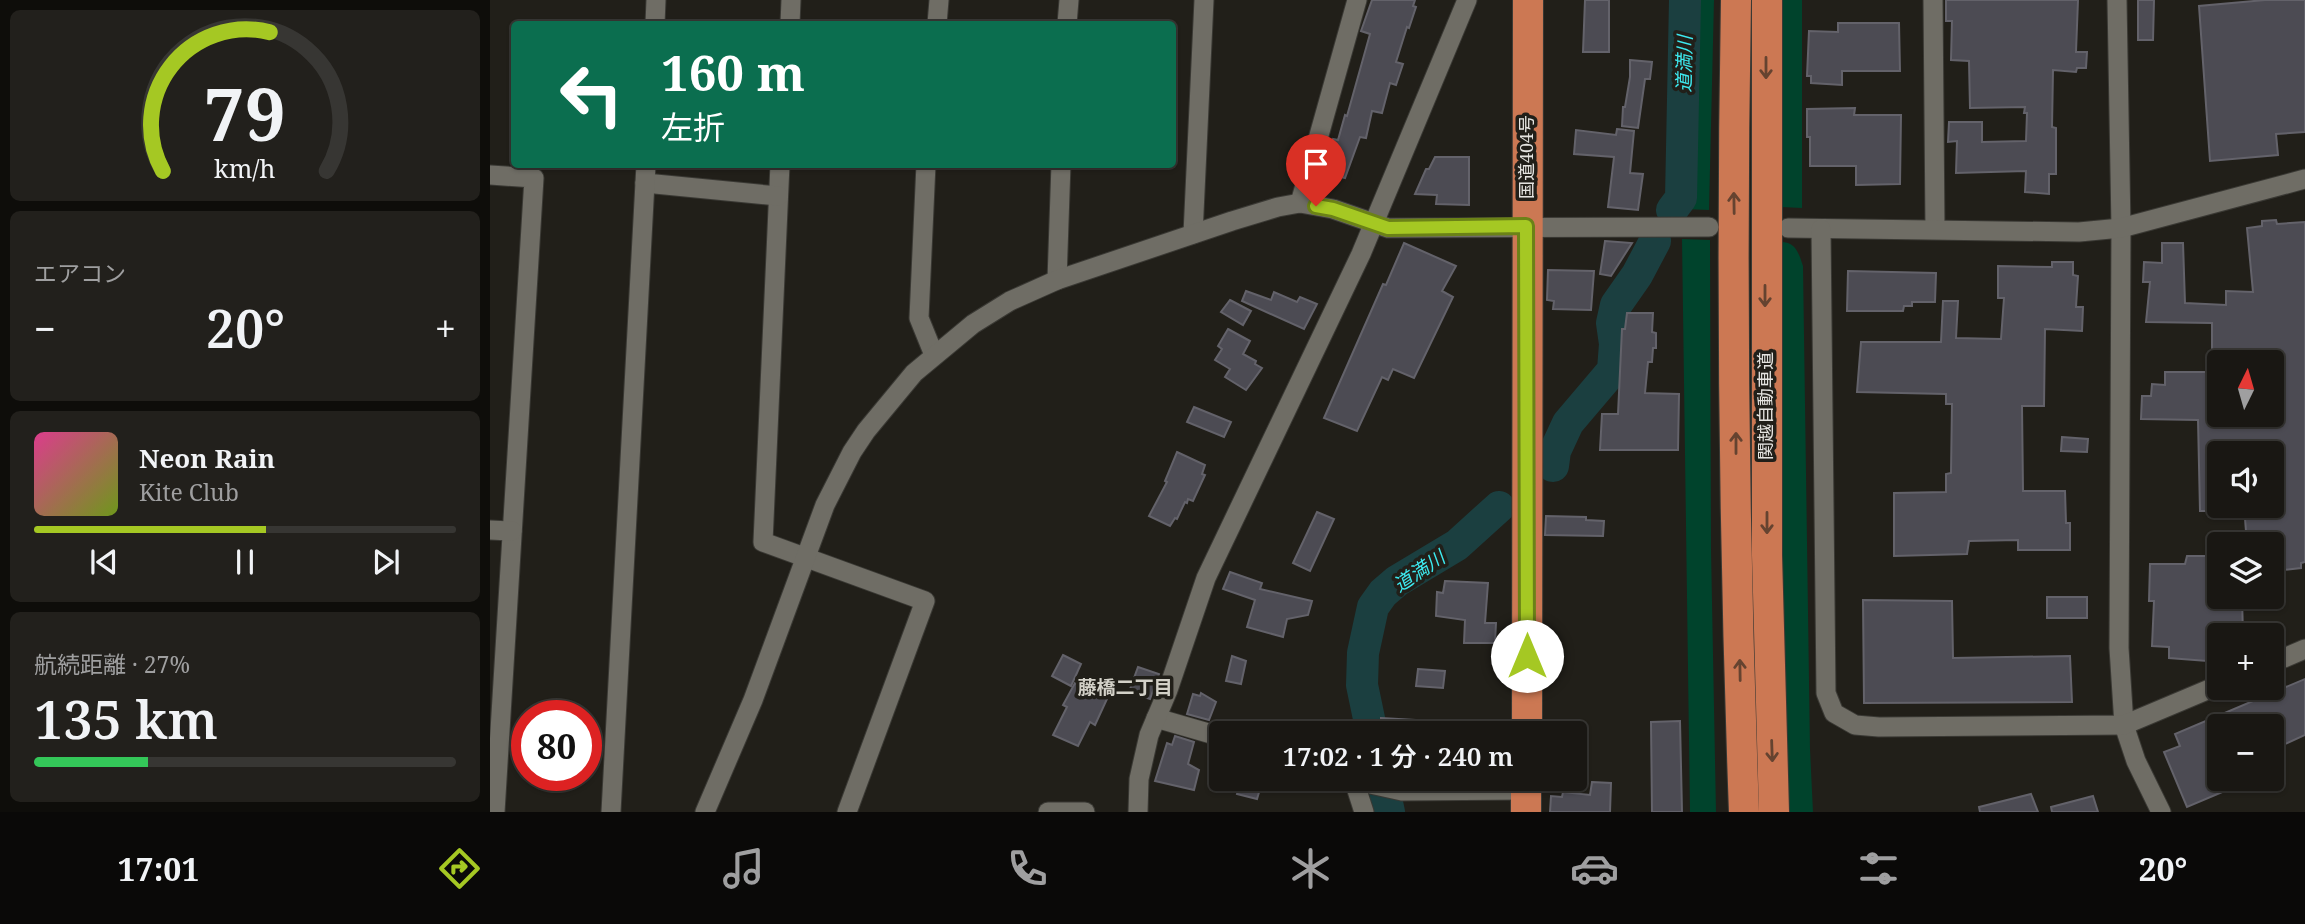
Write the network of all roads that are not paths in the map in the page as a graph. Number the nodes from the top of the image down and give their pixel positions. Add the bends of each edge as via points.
1 (656, 0) edge
2 (791, 0) edge
3 (939, 0) edge
4 (1069, 0) edge
5 (1204, 0) edge
6 (1357, 0) edge
7 (1467, 0) edge
8 (1528, 0) edge
9 (1736, 0) edge
10 (1767, 0) edge
11 (1933, 0) edge
12 (2117, 0) edge
13 (655, 21) edge
14 (790, 21) edge
15 (937, 21) edge
16 (1067, 21) edge
17 (780, 168) edge
18 (926, 168) edge
19 (1061, 168) edge
20 (646, 174) edge
21 (490, 175) edge
22 (2305, 179) edge
23 (778, 196) junction
24 (1300, 203) junction
25 (1373, 223) junction
26 (1526, 226) junction
27 (1709, 227) dead end
28 (1788, 228) dead end
29 (2121, 228) junction
30 (1821, 229) junction
31 (1935, 229) junction
32 (1193, 234) junction
33 (1056, 280) junction
34 (934, 355) junction
35 (490, 530) edge
36 (512, 531) junction
37 (805, 556) junction
38 (2305, 649) edge
39 (2284, 658) edge
40 (2207, 690) edge
41 (1156, 718) junction
42 (1527, 721) edge
43 (2124, 725) junction
44 (1209, 733) edge
45 (1355, 791) edge
46 (1443, 791) edge
47 (1526, 793) edge
48 (495, 812) edge
49 (611, 812) edge
50 (705, 812) edge
51 (847, 812) edge
52 (1048, 812) edge
53 (1085, 812) edge
54 (1138, 812) edge
55 (1364, 812) edge
56 (1744, 812) edge
57 (1774, 812) edge
58 (2161, 812) edge

1 - 13 street
2 - 14 street
3 - 15 street
4 - 16 street
5 - 32 street
6 - 24 street
7 - 25 street
8 - 26 highway, 国道404号
56 -> 9 highway, 関越自動車道 via 1736,497
10 -> 57 highway, 関越自動車道 via 1767,555
11 - 31 street
12 - 29 street
17 - 23 street
18 - 34 street via 919,318
19 - 33 street
20 - 23 street
20 - 49 street
21 - 36 street via 534,178
22 - 29 street
23 - 37 street via 763,542
24 - 25 street
24 - 32 street
25 - 26 street via 1388,228
25 - 41 street via 1206,578
26 - 27 street
26 - 42 highway, 国道404号
28 - 30 street
29 - 31 street via 2079,232
29 - 43 street via 2119,648
30 - 31 street
30 - 43 street via 1826,693 1834,713 1856,724 1879,727
32 - 33 street
33 - 34 street via 1010,300
34 - 37 street via 890,400 852,452
35 - 36 street
36 - 48 street
37 - 50 street via 753,700
37 - 51 street via 925,601
38 - 39 street
40 - 43 street
41 - 44 street
41 - 54 street via 1139,779
43 - 58 street
45 - 55 street
46 - 47 street
52 - 53 street

